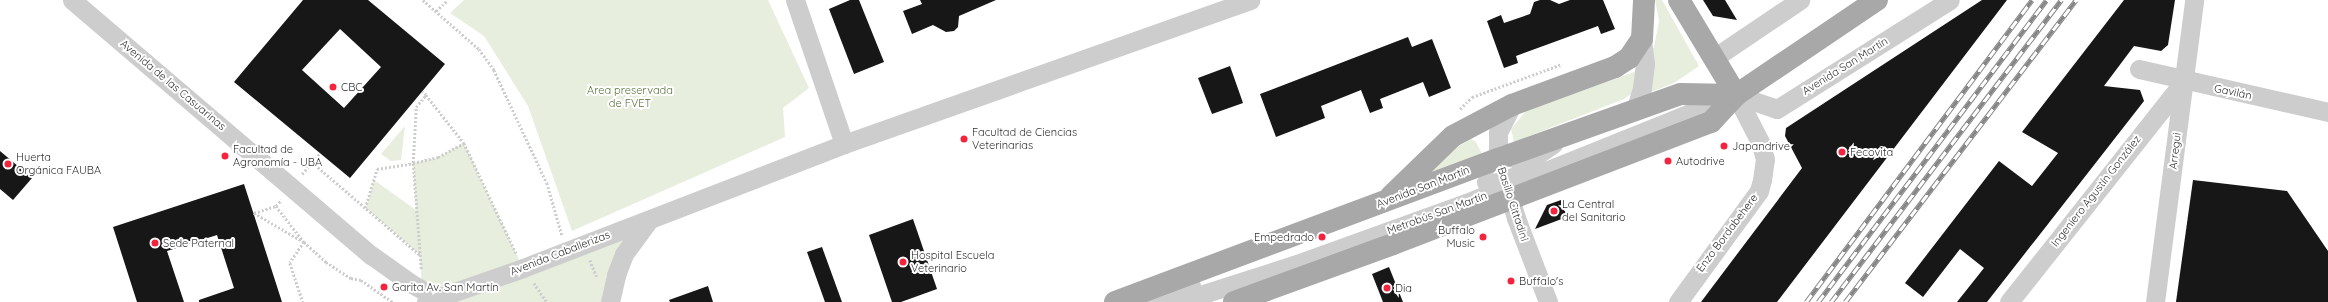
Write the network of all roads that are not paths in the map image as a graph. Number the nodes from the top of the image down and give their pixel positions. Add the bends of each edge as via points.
1 (72, 0) edge
2 (795, 0) edge
3 (1250, 0) edge
4 (1644, 0) edge
5 (1679, 0) edge
6 (1800, 0) edge
7 (1877, 0) edge
8 (1950, 0) edge
9 (2194, 0) edge
10 (1642, 39) junction
11 (1714, 58) junction
12 (2139, 69) dead end
13 (2184, 81) junction
14 (1736, 95) junction
15 (1512, 105) junction
16 (1635, 111) junction
17 (2328, 112) edge
18 (844, 144) junction
19 (1504, 180) junction
20 (1384, 202) junction
21 (650, 219) junction
22 (1244, 284) edge
23 (432, 298) edge
24 (610, 302) edge
25 (1115, 302) edge
26 (1149, 302) edge
27 (1178, 302) edge
28 (1548, 302) edge
29 (1678, 302) edge
30 (2009, 302) edge
31 (2155, 302) edge

1 - 23 street, Avenida de las Casuarinas via 371,255
2 - 18 street
3 - 18 street, Avenida Caballerizas
4 - 10 main road
5 - 11 main road
6 - 11 street
7 - 14 main road, Avenida San Martín
8 - 14 street, Avenida San Martín via 1777,109
9 - 13 street, Arregui
10 - 15 main road via 1630,58 1615,67
10 - 16 street via 1645,64 1642,88
11 - 14 main road
12 - 13 street, Gavilán
13 - 17 street, Gavilán
13 - 30 street, Ingeniero Agustín González
13 - 31 street, Arregui
14 - 16 main road, Avenida San Martín via 1681,94
14 - 19 main road, Avenida San Martín via 1711,122
14 - 29 street, Enzo Bordabehere via 1760,142 1765,159 1759,191
15 - 19 street, Basilio Cittadini via 1498,132
15 - 20 main road via 1453,136
16 - 19 main road, Avenida San Martín via 1559,140
18 - 21 street, Avenida Caballerizas
19 - 20 main road, Avenida San Martín
19 - 22 main road, Avenida San Martín
19 - 28 street, Basilio Cittadini
20 - 22 main road, Avenida San Martín
21 - 23 street, Avenida Caballerizas via 523,268
21 - 24 street via 624,254
22 - 25 main road, Avenida San Martín
22 - 26 street
22 - 27 street

